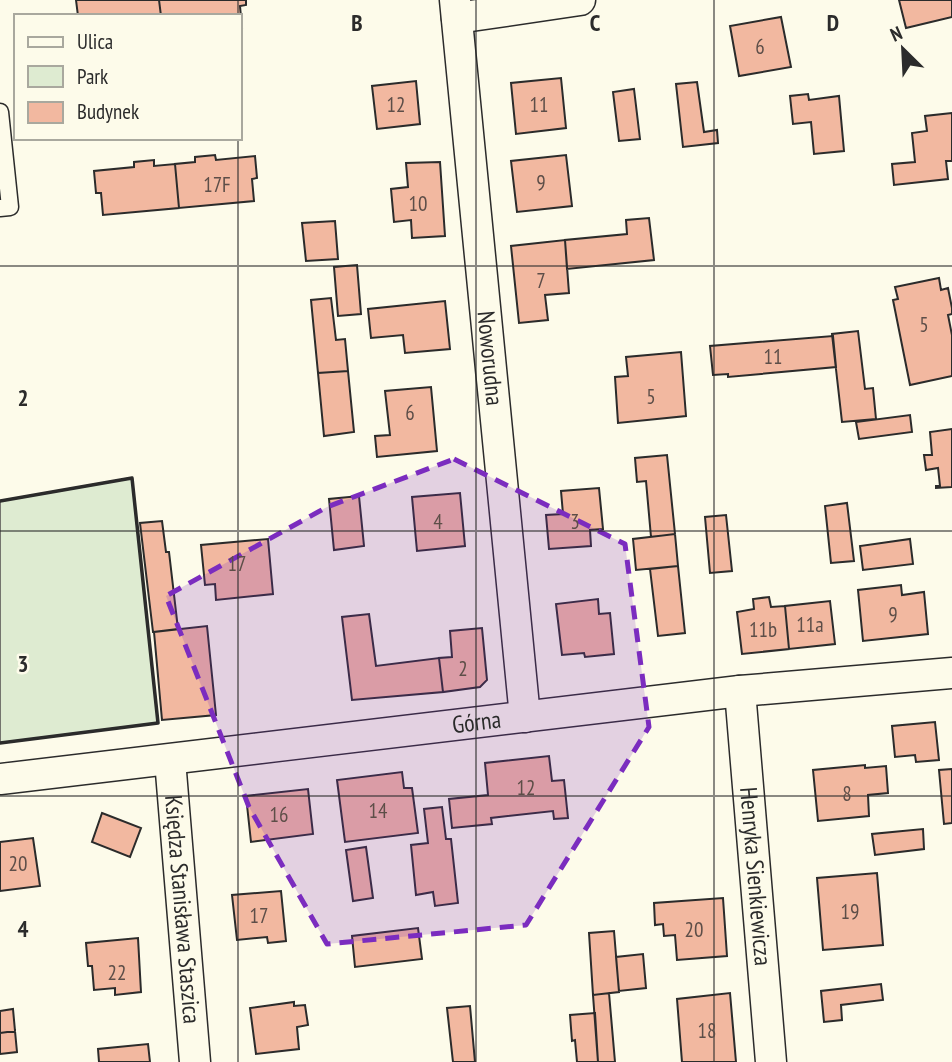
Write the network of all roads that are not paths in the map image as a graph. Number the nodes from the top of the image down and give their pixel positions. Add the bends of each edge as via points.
1 (580, 0) edge
2 (456, 9) edge
3 (0, 112) edge
4 (1, 121) edge
5 (0, 208) edge
6 (952, 673) edge
7 (740, 691) junction
8 (525, 717) junction
9 (170, 760) junction
10 (0, 779) edge
11 (195, 1062) edge
12 (771, 1062) edge

1 - 2 street
2 - 8 street, Noworudna
3 - 4 lane
4 - 5 lane via 10,207
6 - 7 street, Górna
7 - 8 street, Górna
7 - 12 street, Henryka Sienkiewicza
8 - 9 street, Górna
9 - 10 street, Górna
9 - 11 street, Księdza Stanisława Staszica

